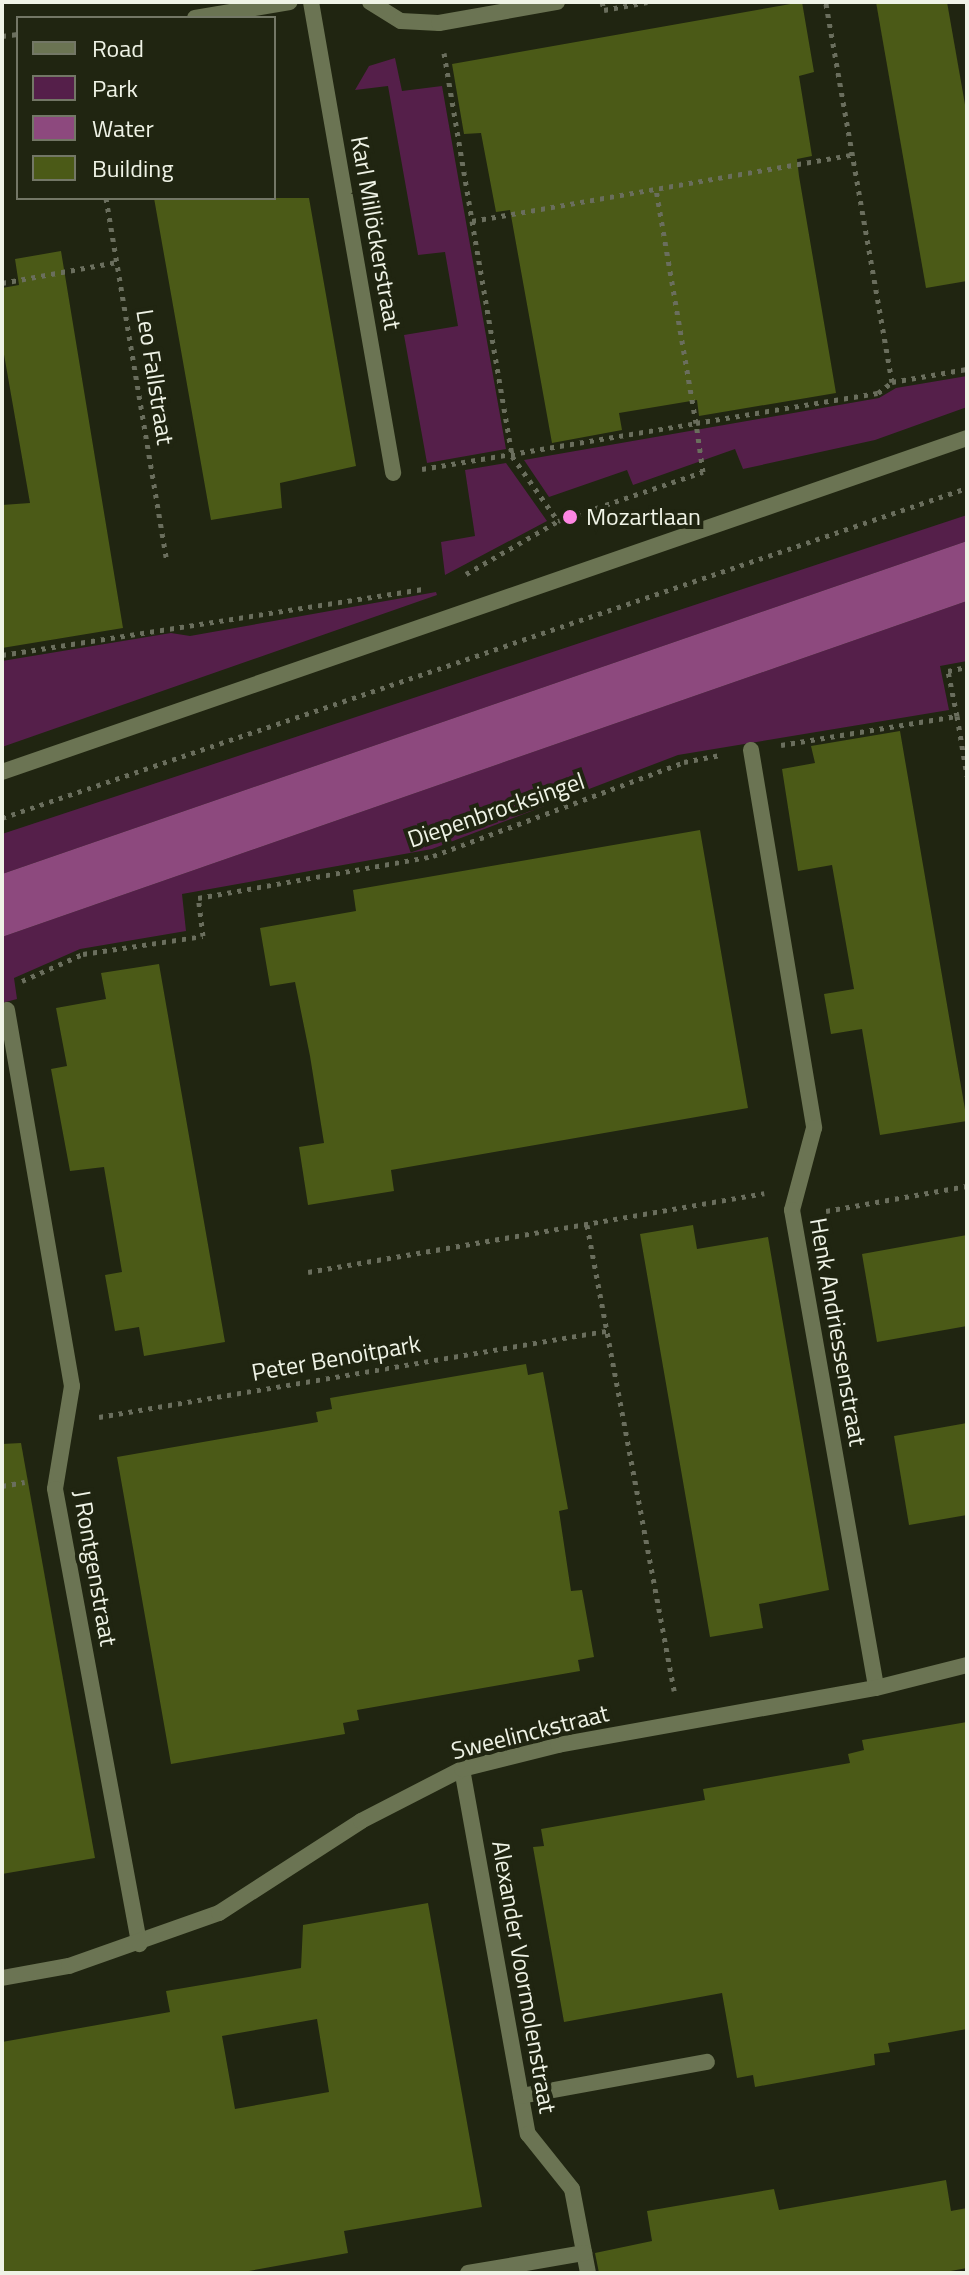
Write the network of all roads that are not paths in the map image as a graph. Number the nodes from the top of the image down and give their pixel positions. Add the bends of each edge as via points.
1 (290, 2) edge
2 (311, 2) edge
3 (370, 2) edge
4 (557, 2) edge
5 (207, 16) edge
6 (967, 438) edge
7 (393, 473) road end
8 (751, 750) road end
9 (2, 772) edge
10 (7, 1010) road end
11 (967, 1665) edge
12 (876, 1688) junction
13 (462, 1769) junction
14 (139, 1944) junction
15 (2, 1978) edge
16 (707, 2062) dead end
17 (521, 2096) junction
18 (584, 2253) junction
19 (468, 2273) edge
20 (588, 2273) edge

1 - 5 street
2 - 7 street, Karl Millöckerstraat
3 - 4 street via 401,21 439,23
6 - 9 street
8 - 12 street, Henk Andriessenstraat via 814,1128 794,1216
10 - 14 street, J Rontgenstraat via 72,1386 55,1489
11 - 12 street, Sweelinckstraat
12 - 13 street, Sweelinckstraat
13 - 14 street, Sweelinckstraat via 361,1821 219,1913
13 - 17 street, Alexander Voormolenstraat
14 - 15 street, Sweelinckstraat via 69,1966
16 - 17 street
17 - 18 street, Alexander Voormolenstraat via 528,2134 572,2189
18 - 19 street
18 - 20 street, Alexander Voormolenstraat

